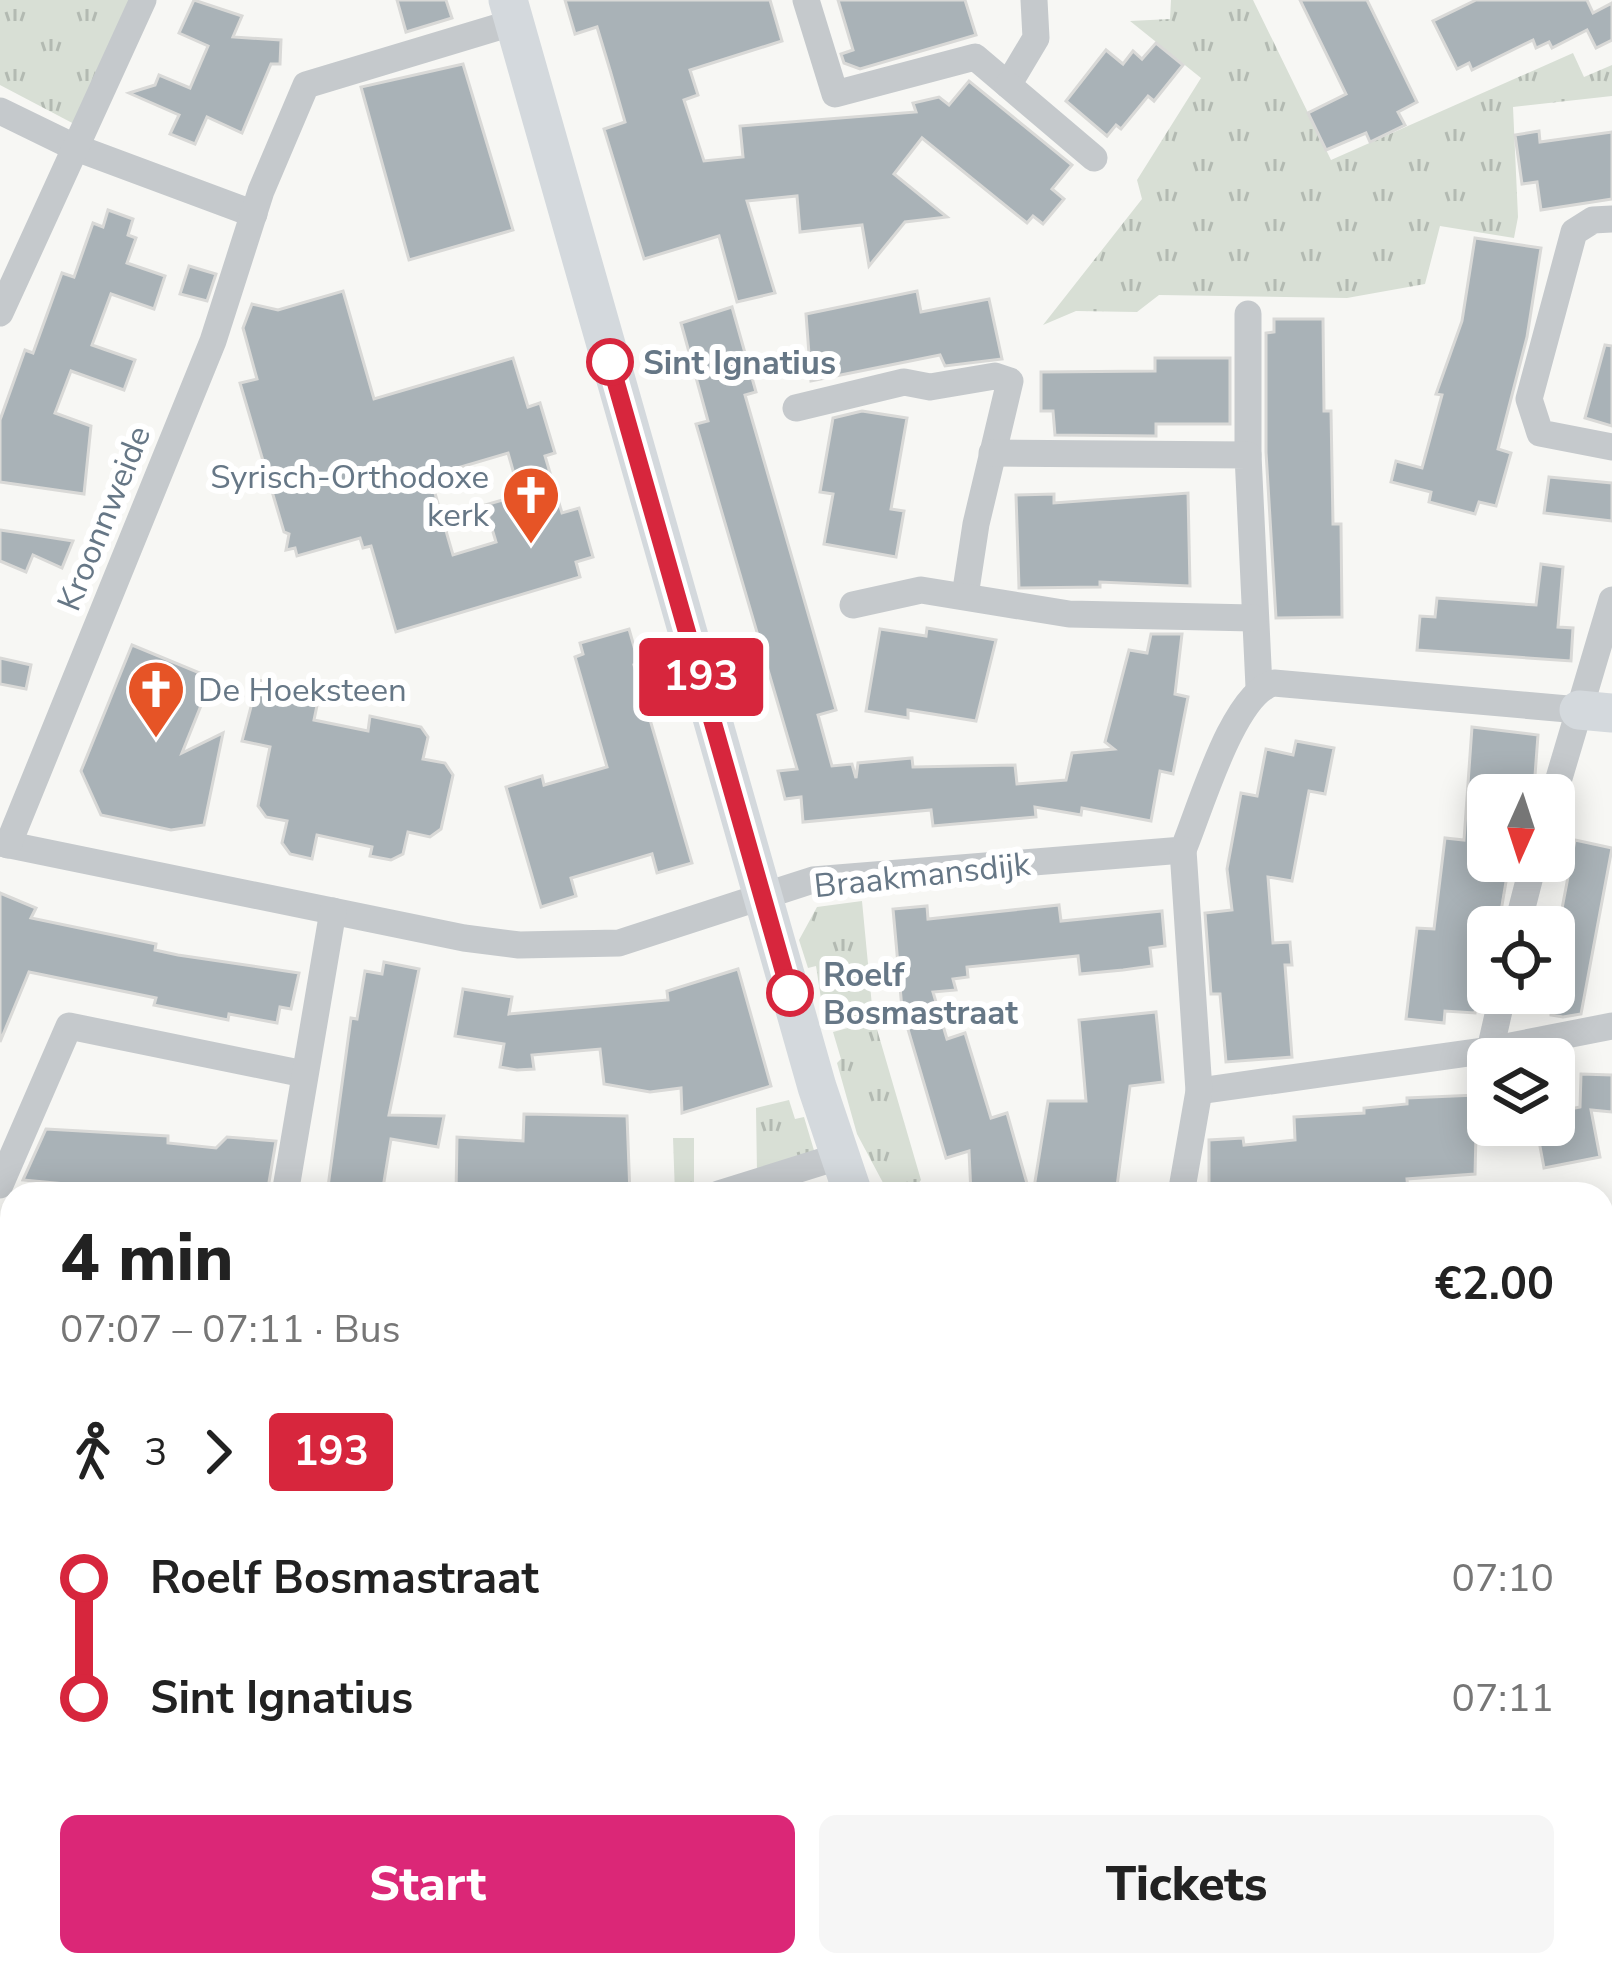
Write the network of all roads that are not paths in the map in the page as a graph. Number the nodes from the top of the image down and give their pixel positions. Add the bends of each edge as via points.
1 (143, 0) edge
2 (806, 0) edge
3 (1034, 0) edge
4 (511, 11) edge
5 (1008, 85) junction
6 (0, 111) edge
7 (74, 147) junction
8 (1094, 158) dead end
9 (254, 214) junction
10 (1612, 218) edge
11 (0, 314) edge
12 (1248, 314) dead end
13 (796, 408) dead end
14 (1612, 447) edge
15 (992, 453) junction
16 (1248, 455) junction
17 (965, 596) junction
18 (1612, 600) edge
19 (853, 605) dead end
20 (1253, 618) junction
21 (1259, 687) junction
22 (1595, 711) edge
23 (1564, 774) edge
24 (4, 844) edge
25 (1183, 850) junction
26 (763, 898) junction
27 (333, 911) junction
28 (1612, 1026) edge
29 (1551, 1038) edge
30 (1467, 1053) edge
31 (304, 1074) junction
32 (1199, 1091) junction
33 (837, 1157) junction
34 (1, 1182) edge
35 (287, 1182) edge
36 (757, 1182) edge
37 (848, 1182) edge
38 (1183, 1182) edge

1 - 7 street
2 - 5 street via 836,94 975,57
3 - 5 street via 1036,38
4 - 9 street, Kroonnweide via 306,85
4 - 26 main road
5 - 8 street
6 - 7 street
7 - 9 street
7 - 11 street
9 - 24 street, Kroonnweide via 213,341
10 - 14 street via 1574,232 1529,399 1540,434
12 - 16 street
13 - 15 street via 904,382 930,387 994,376 1010,381
15 - 16 street
15 - 17 street
16 - 20 street
17 - 19 street via 921,590
17 - 20 street via 1069,614
18 - 22 street
20 - 21 street
21 - 22 street
21 - 25 street via 1240,711
22 - 23 street
24 - 27 street, Braakmansdijk
25 - 26 street, Braakmansdijk via 813,880
25 - 32 street
26 - 27 street, Braakmansdijk via 619,943 572,946 464,938
26 - 33 main road
27 - 31 street
28 - 29 street
30 - 32 street
31 - 34 street via 69,1026
31 - 35 street
32 - 38 street
33 - 36 street
33 - 37 main road

